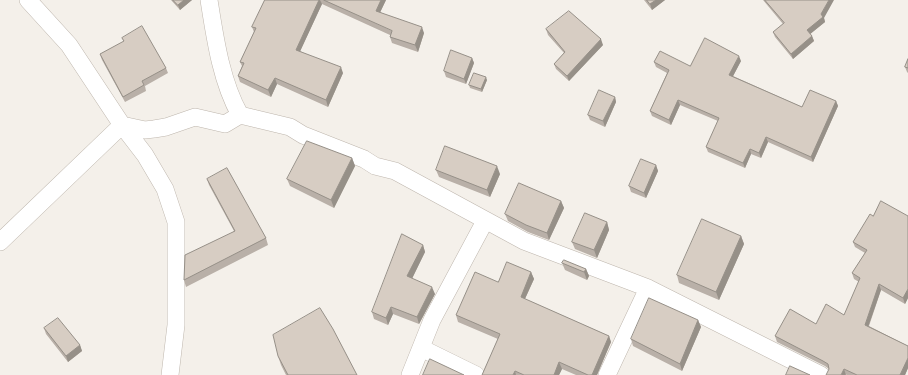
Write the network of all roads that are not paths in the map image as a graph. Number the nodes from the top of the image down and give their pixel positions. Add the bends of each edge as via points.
1 (28, 0) edge
2 (209, 0) edge
3 (240, 115) junction
4 (122, 125) junction
5 (485, 221) junction
6 (0, 242) edge
7 (648, 288) junction
8 (421, 348) junction
9 (170, 375) edge
10 (410, 375) edge
11 (476, 375) edge
12 (607, 375) edge
13 (821, 375) edge

1 - 4 street via 69,45
2 - 3 street via 230,98
3 - 4 street via 225,124 195,117 166,127 145,130
3 - 5 street via 290,127 375,166 395,171
4 - 6 street
4 - 9 street via 155,170 165,189 176,222 176,326
5 - 7 street via 524,241
5 - 8 street via 435,314
7 - 12 street
7 - 13 street
8 - 10 street
8 - 11 street

